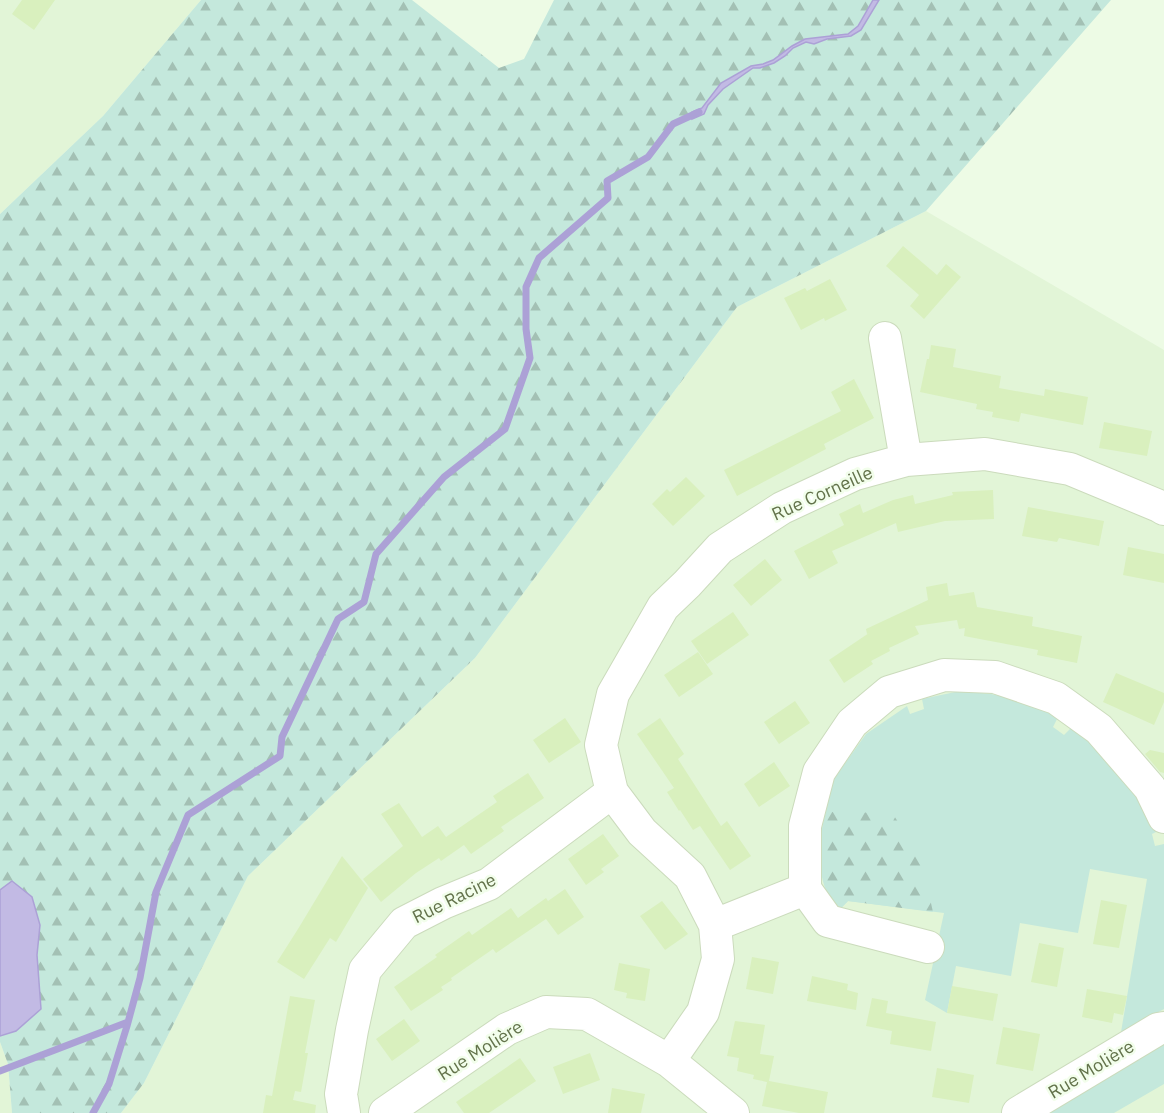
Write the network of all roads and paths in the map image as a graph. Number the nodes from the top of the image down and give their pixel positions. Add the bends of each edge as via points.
1 (885, 338) dead end
2 (906, 460) junction
3 (1162, 500) edge
4 (612, 792) junction
5 (1164, 817) edge
6 (805, 889) junction
7 (715, 925) junction
8 (928, 947) dead end
9 (1164, 1028) edge
10 (669, 1061) junction
11 (344, 1113) edge
12 (385, 1113) edge
13 (732, 1113) edge
14 (1018, 1113) edge

1 - 2 street
2 - 3 street, Rue Corneille via 985,454 1070,469
2 - 4 street, Rue Corneille via 855,474 782,508 720,548 663,608 613,694 601,745
4 - 7 street, Rue Corneille via 642,832 690,876
4 - 11 street, Rue Racine via 489,884 404,923 365,970 341,1094
5 - 6 street via 1150,788 1099,729 1056,698 994,677 944,675 889,692 852,723 819,772 806,826
6 - 7 street
6 - 8 street via 828,921
7 - 10 street, Rue Corneille via 718,959 703,1012
9 - 14 street, Rue Molière
10 - 12 street, Rue Molière via 587,1014 546,1012 507,1029
10 - 13 street, Rue Molière

